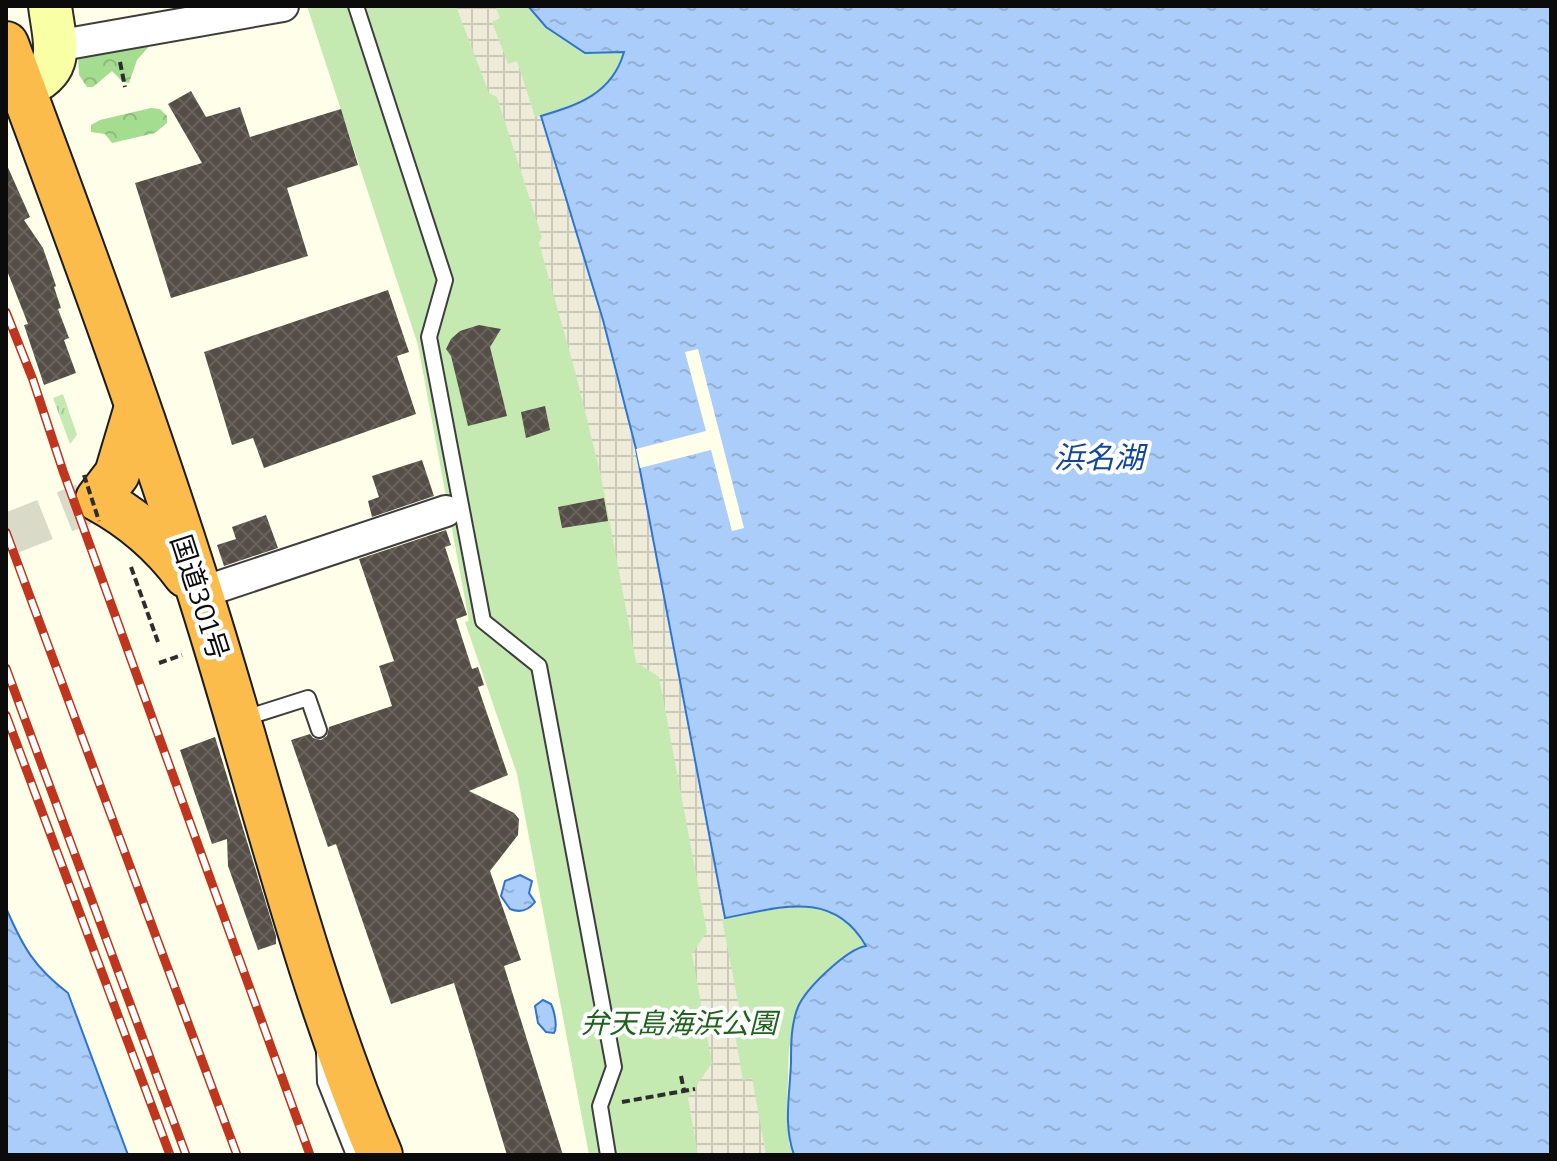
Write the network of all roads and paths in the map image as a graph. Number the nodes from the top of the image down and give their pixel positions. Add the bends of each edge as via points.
1 (283, 6) edge
2 (356, 6) edge
3 (53, 26) edge
4 (6, 44) edge
5 (108, 64) dead end
6 (125, 87) dead end
7 (22, 88) junction
8 (137, 407) junction
9 (446, 511) dead end
10 (128, 557) dead end
11 (200, 593) junction
12 (158, 642) dead end
13 (182, 655) dead end
14 (159, 663) dead end
15 (238, 721) junction
16 (319, 730) dead end
17 (337, 1044) junction
18 (681, 1076) dead end
19 (695, 1089) dead end
20 (684, 1090) junction
21 (600, 1106) junction
22 (354, 1155) edge
23 (380, 1155) edge
24 (608, 1155) edge

1 - 3 street
2 - 21 lane via 445,280 429,337 483,621 539,666 614,1067
3 - 7 street via 55,61 45,76
4 - 7 highway, 国道301号
5 - 6 path via 121,62
7 - 8 highway, 国道301号
8 - 11 highway, 国道301号
8 - 11 highway via 117,474 91,500 133,520 178,563
9 - 11 street
10 - 12 path
11 - 15 highway, 国道301号
13 - 14 path
15 - 16 lane via 308,698
15 - 17 highway, 国道301号
17 - 22 lane via 325,1049 324,1074
17 - 23 highway, 国道301号
18 - 20 path
19 - 20 path
20 - 21 path
21 - 24 lane

